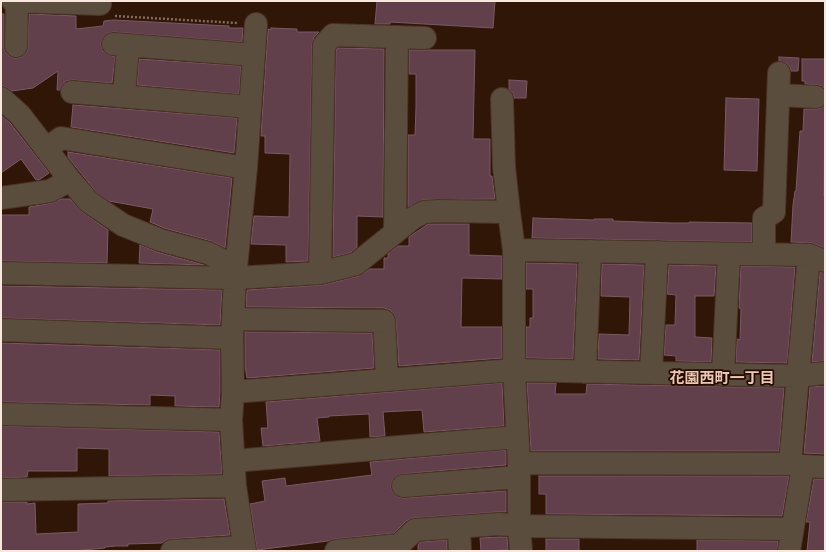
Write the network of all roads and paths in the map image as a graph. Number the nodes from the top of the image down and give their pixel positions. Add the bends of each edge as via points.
1 (13, 1) edge
2 (17, 1) edge
3 (100, 2) edge
4 (256, 24) joint
5 (397, 38) junction
6 (425, 38) dead end
7 (16, 46) dead end
8 (254, 55) junction
9 (779, 73) dead end
10 (72, 92) dead end
11 (778, 95) junction
12 (124, 96) junction
13 (816, 97) dead end
14 (1, 98) edge
15 (502, 99) dead end
16 (250, 107) junction
17 (46, 149) junction
18 (246, 168) junction
19 (70, 180) junction
20 (1, 198) edge
21 (509, 212) junction
22 (395, 232) junction
23 (514, 250) junction
24 (590, 251) junction
25 (657, 252) junction
26 (729, 254) junction
27 (764, 254) junction
28 (817, 258) edge
29 (1, 273) edge
30 (320, 273) junction
31 (236, 278) junction
32 (233, 329) junction
33 (1, 330) edge
34 (514, 370) junction
35 (586, 372) junction
36 (651, 373) junction
37 (825, 373) edge
38 (723, 374) junction
39 (798, 376) junction
40 (387, 380) junction
41 (233, 392) junction
42 (1, 414) edge
43 (231, 420) junction
44 (518, 437) junction
45 (234, 461) junction
46 (796, 465) junction
47 (825, 467) edge
48 (519, 470) junction
49 (235, 486) junction
50 (404, 486) dead end
51 (1, 490) edge
52 (519, 526) junction
53 (459, 527) junction
54 (792, 529) junction
55 (410, 543) edge
56 (244, 549) edge
57 (172, 551) edge
58 (336, 551) edge
59 (460, 551) edge
60 (521, 551) edge
61 (789, 551) edge

1 - 2 street
2 - 3 street
2 - 7 street
3 - 4 path via 104,15
4 - 8 street
5 - 6 street
5 - 22 street
5 - 30 street via 333,35 324,45
8 - 12 street via 121,44
8 - 16 street
9 - 11 street
10 - 12 street
11 - 13 street
11 - 27 street via 774,212 764,218
12 - 16 street
14 - 17 street via 20,115
15 - 21 street via 504,167
16 - 18 street
17 - 18 street via 60,138
17 - 19 street
18 - 31 street
19 - 20 street via 50,190
19 - 31 street via 89,202 123,225 160,240 208,253 222,260
21 - 22 street via 424,212
21 - 23 street
22 - 30 street via 356,264
23 - 24 street
23 - 34 street
24 - 25 street
24 - 35 street
25 - 26 street
25 - 36 street
26 - 27 street
26 - 38 street
27 - 28 street
28 - 39 street
29 - 31 street
30 - 31 street
31 - 32 street
32 - 33 street
32 - 40 street via 384,321
32 - 41 street
34 - 35 street
34 - 40 street
34 - 44 street
35 - 36 street
36 - 38 street
37 - 39 street
38 - 39 street
39 - 46 street
40 - 41 street
41 - 43 street
42 - 43 street
43 - 45 street
44 - 45 street
44 - 48 street
45 - 49 street
46 - 47 street
46 - 48 street
46 - 54 street
48 - 50 street
48 - 52 street
49 - 51 street
49 - 56 street
52 - 53 street via 498,524
52 - 54 street
52 - 60 street
53 - 55 street via 415,530
53 - 59 street
54 - 61 street
55 - 58 street
56 - 57 street

